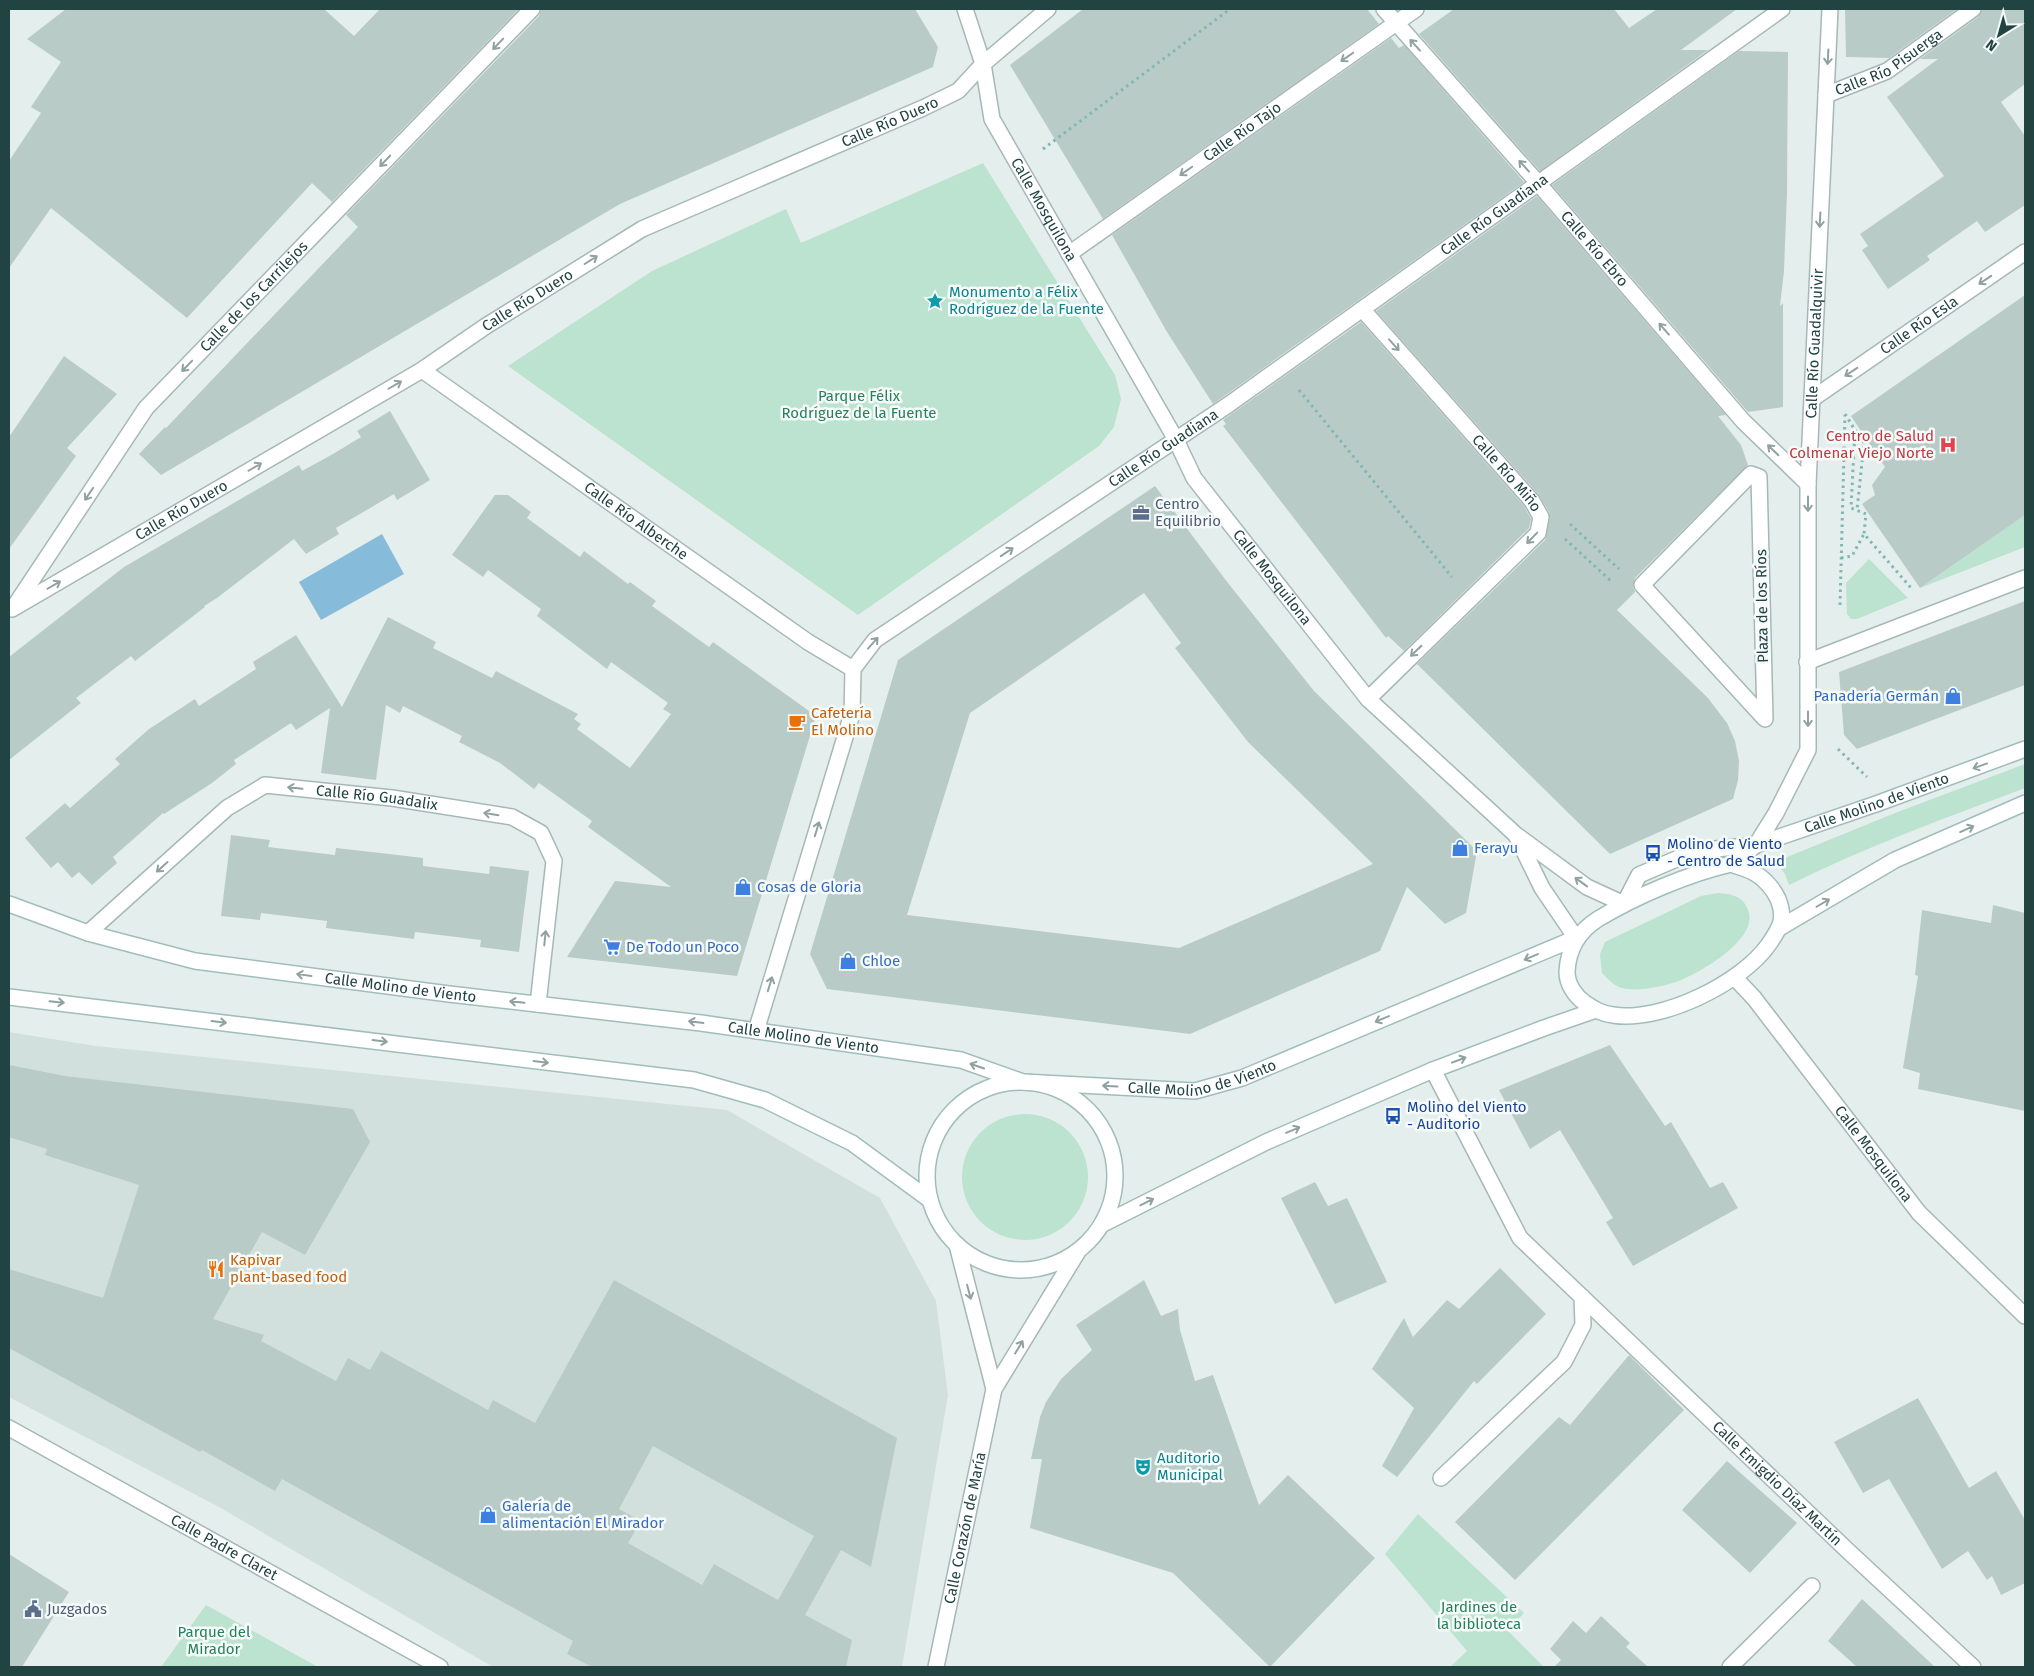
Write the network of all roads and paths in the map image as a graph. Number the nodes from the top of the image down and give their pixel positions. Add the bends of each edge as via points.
1 (532, 9) edge
2 (965, 9) edge
3 (1048, 9) edge
4 (1230, 9) edge
5 (1384, 9) edge
6 (1416, 9) edge
7 (1782, 9) edge
8 (1830, 9) edge
9 (1973, 9) edge
10 (1396, 23) junction
11 (983, 64) junction
12 (1826, 95) junction
13 (1020, 167) junction
14 (1538, 183) junction
15 (2025, 252) edge
16 (1069, 254) junction
17 (1362, 309) junction
18 (1282, 366) junction
19 (422, 370) junction
20 (1847, 375) junction
21 (1812, 398) junction
22 (1855, 430) junction
23 (1175, 438) junction
24 (1808, 484) junction
25 (1857, 510) junction
26 (1864, 534) junction
27 (1594, 546) dead end
28 (1841, 558) dead end
29 (1617, 567) dead end
30 (2025, 578) edge
31 (1642, 585) joint
32 (1914, 592) dead end
33 (1470, 598) junction
34 (10, 611) edge
35 (1807, 662) junction
36 (854, 669) junction
37 (1368, 698) junction
38 (2025, 749) edge
39 (2025, 803) edge
40 (1515, 834) junction
41 (1756, 845) junction
42 (1731, 864) junction
43 (9, 904) edge
44 (1624, 904) junction
45 (1781, 927) junction
46 (88, 933) junction
47 (1576, 938) junction
48 (1735, 978) junction
49 (9, 997) edge
50 (538, 1004) junction
51 (1596, 1010) junction
52 (756, 1031) junction
53 (1433, 1070) junction
54 (1023, 1082) junction
55 (930, 1200) junction
56 (1104, 1224) junction
57 (957, 1245) junction
58 (1076, 1253) junction
59 (1582, 1297) junction
60 (2025, 1316) edge
61 (994, 1389) junction
62 (9, 1428) edge
63 (1441, 1478) dead end
64 (1812, 1586) dead end
65 (440, 1667) edge
66 (936, 1667) edge
67 (1730, 1667) edge
68 (1973, 1667) edge

1 -> 34 street, Calle de los Carrilejos via 146,408
2 - 11 street, Calle Mosquilona
3 - 11 street, Calle Río Duero
4 - 13 path
5 - 10 street, Calle Río Ebro
6 - 10 street, Calle Río Tajo
7 - 14 street, Calle Río Guadiana
8 -> 12 street, Calle Río Guadalquivir
9 - 12 street, Calle Río Pisuerga via 1887,70
14 -> 10 street, Calle Río Ebro
10 -> 16 street, Calle Río Tajo
11 - 13 street, Calle Mosquilona via 992,119
19 -> 11 street, Calle Río Duero via 486,326 642,229 924,108 958,91
12 -> 21 street, Calle Río Guadalquivir
13 - 16 street, Calle Mosquilona
14 - 17 street, Calle Río Guadiana
24 -> 14 street, Calle Río Ebro via 1743,421
15 -> 20 street, Calle Río Esla
16 - 23 street, Calle Mosquilona
17 - 18 street, Calle Río Guadiana
17 -> 33 street, Calle Río Miño via 1532,501 1541,517 1538,533
18 - 23 street, Calle Río Guadiana
18 - 33 path via 1289,379
34 -> 19 street, Calle Río Duero
19 - 36 street, Calle Río Alberche via 808,642
20 - 21 street, Calle Río Esla
20 - 22 path via 1845,415
21 - 24 street, Calle Río Guadalquivir
22 - 25 path via 1864,443
22 - 25 path via 1850,508
36 -> 23 street, Calle Río Guadiana via 875,640
23 - 37 street, Calle Mosquilona via 1194,478
24 -> 35 street, Calle Río Guadalquivir
25 - 26 path via 1866,514
26 - 28 path via 1852,556
26 - 32 path
27 - 29 path
30 - 35 street
31 - 31 street, Plaza de los Ríos via 1668,613 1765,719 1759,477 1750,474
33 -> 37 street, Calle Río Miño
35 -> 41 street, Calle Río Guadalquivir via 1808,750
52 -> 36 street via 852,714
37 - 40 street, Calle Mosquilona
38 -> 41 street, Calle Molino de Viento
45 -> 39 street via 1895,860
44 -> 40 street, Calle Mosquilona via 1587,887
40 - 47 street, Calle Mosquilona via 1542,888
41 - 42 street, Calle Molino de Viento
41 - 44 street via 1695,851 1639,875
42 - 44 street
42 - 45 street via 1756,874 1774,891 1782,910
43 - 46 street, Calle Molino de Viento
44 - 47 street via 1596,920
45 - 48 street via 1760,957
50 -> 46 street, Calle Molino de Viento via 195,961
50 -> 46 street, Calle Río Guadalix via 554,861 540,833 512,817 392,798 265,785 227,808
47 - 51 street via 1568,959 1570,988 1581,1001
47 -> 54 street, Calle Molino de Viento via 1242,1078 1195,1091
48 - 51 street via 1685,1004 1648,1014 1613,1015
48 - 60 street, Calle Mosquilona via 1754,998 1919,1213
49 -> 55 street via 694,1080 765,1100 852,1143
52 -> 50 street, Calle Molino de Viento
53 -> 51 street
54 -> 52 street, Calle Molino de Viento via 961,1060
56 -> 53 street via 1266,1142
53 - 59 street, Calle Emigdio Díaz Martín via 1520,1238
54 - 55 street via 998,1084 975,1093 955,1108 940,1128 930,1151 927,1176
54 - 56 street via 1050,1086 1076,1099 1096,1118 1110,1143 1116,1170 1114,1198
55 - 57 street via 940,1224
56 - 58 street
57 - 58 street via 978,1260 1002,1269 1028,1270 1054,1265
57 -> 61 street, Calle Corazón de María
61 -> 58 street, Calle Corazón de María
59 - 63 street via 1583,1325 1564,1362
59 - 68 street, Calle Emigdio Díaz Martín
61 - 66 street, Calle Corazón de María
62 - 65 street, Calle Padre Claret
64 - 67 street

